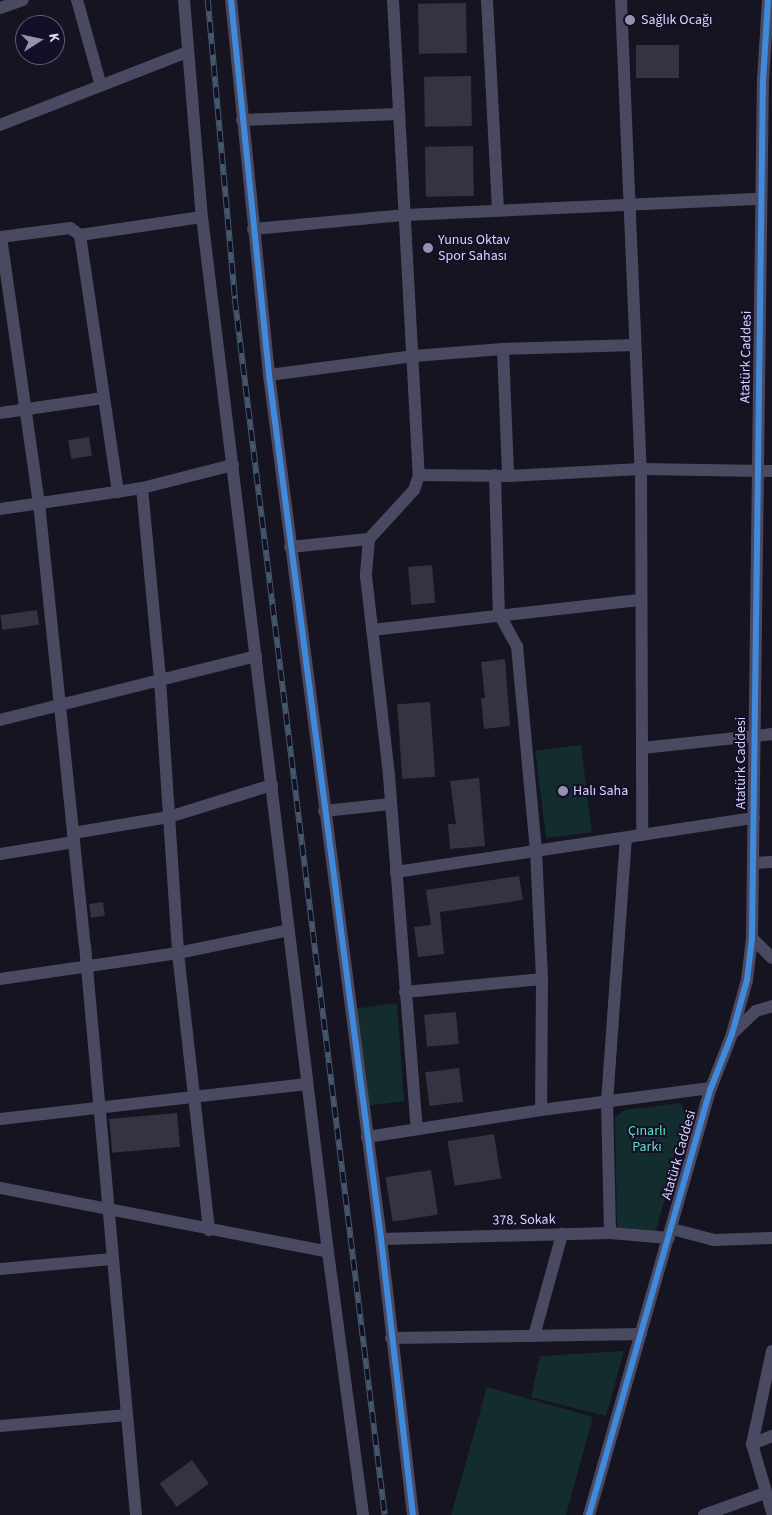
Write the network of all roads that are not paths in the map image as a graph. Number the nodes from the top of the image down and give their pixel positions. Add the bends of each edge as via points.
1 (22, 0) edge
2 (77, 0) edge
3 (184, 0) edge
4 (231, 0) edge
5 (393, 0) edge
6 (487, 0) edge
7 (621, 0) edge
8 (768, 0) edge
9 (0, 8) edge
10 (187, 52) junction
11 (101, 86) junction
12 (398, 114) junction
13 (242, 120) junction
14 (0, 124) edge
15 (767, 125) edge
16 (761, 199) junction
17 (630, 206) junction
18 (498, 210) junction
19 (405, 215) junction
20 (202, 217) junction
21 (253, 229) junction
22 (80, 235) junction
23 (0, 237) edge
24 (4, 285) edge
25 (635, 345) junction
26 (503, 349) junction
27 (414, 356) junction
28 (269, 375) junction
29 (103, 398) junction
30 (27, 408) junction
31 (0, 412) edge
32 (233, 465) junction
33 (641, 469) junction
34 (772, 471) edge
35 (757, 472) junction
36 (419, 475) junction
37 (494, 475) junction
38 (508, 476) junction
39 (142, 488) junction
40 (118, 492) junction
41 (39, 503) junction
42 (0, 509) edge
43 (369, 539) junction
44 (290, 547) junction
45 (641, 600) junction
46 (499, 614) junction
47 (372, 630) junction
48 (256, 656) junction
49 (160, 680) junction
50 (59, 706) junction
51 (0, 720) edge
52 (772, 734) edge
53 (752, 736) junction
54 (642, 748) junction
55 (272, 785) junction
56 (391, 804) junction
57 (324, 811) junction
58 (169, 817) junction
59 (754, 818) junction
60 (642, 835) junction
61 (73, 838) junction
62 (626, 838) junction
63 (536, 851) junction
64 (0, 854) edge
65 (772, 862) edge
66 (753, 863) junction
67 (396, 872) junction
68 (289, 930) junction
69 (752, 938) junction
70 (178, 952) junction
71 (772, 958) edge
72 (87, 967) junction
73 (0, 978) edge
74 (542, 979) junction
75 (405, 992) junction
76 (772, 1006) edge
77 (732, 1034) junction
78 (308, 1084) junction
79 (711, 1088) junction
80 (194, 1097) junction
81 (607, 1102) junction
82 (98, 1106) junction
83 (540, 1110) junction
84 (0, 1118) edge
85 (417, 1128) junction
86 (367, 1137) junction
87 (0, 1188) edge
88 (107, 1210) junction
89 (209, 1230) junction
90 (610, 1233) junction
91 (562, 1234) junction
92 (670, 1234) junction
93 (772, 1238) edge
94 (380, 1239) junction
95 (328, 1252) junction
96 (112, 1259) junction
97 (0, 1269) edge
98 (641, 1334) junction
99 (534, 1336) junction
100 (391, 1338) junction
101 (772, 1351) edge
102 (126, 1415) junction
103 (0, 1426) edge
104 (772, 1436) edge
105 (752, 1444) junction
106 (765, 1492) junction
107 (592, 1509) edge
108 (772, 1512) edge
109 (136, 1515) edge
110 (364, 1515) edge
111 (412, 1515) edge
112 (588, 1515) edge
113 (704, 1515) edge

1 - 9 street
2 - 11 street
3 - 10 street
4 - 13 street
5 - 12 street
6 - 18 street
7 - 17 street
8 - 15 street, Atatürk Caddesi
10 - 11 street
10 - 20 street
11 - 14 street
12 - 13 street
12 - 19 street
13 - 21 street
15 - 16 street, Atatürk Caddesi
16 - 17 street
16 - 35 street, Atatürk Caddesi
17 - 18 street
17 - 25 street
18 - 19 street
19 - 21 street
19 - 27 street
20 - 22 street
20 - 32 street
21 - 28 street
22 - 23 street via 70,228
22 - 29 street
23 - 24 street
24 - 30 street
25 - 26 street
25 - 33 street
26 - 27 street
26 - 38 street
27 - 28 street
27 - 36 street
28 - 44 street
29 - 30 street
29 - 40 street
30 - 31 street
30 - 41 street
32 - 39 street
32 - 48 street
33 - 35 street
33 - 38 street
33 - 45 street
34 - 35 street
35 - 53 street, Atatürk Caddesi
36 - 37 street
36 - 43 street via 414,490
37 - 38 street
37 - 46 street
39 - 40 street
39 - 49 street
40 - 41 street
41 - 42 street
41 - 50 street
43 - 44 street
43 - 47 street via 366,576
44 - 57 street
45 - 46 street
45 - 54 street
46 - 47 street
46 - 63 street via 516,646
47 - 56 street
48 - 49 street
48 - 55 street
49 - 50 street
49 - 58 street
50 - 51 street
50 - 61 street
52 - 53 street
53 - 54 street
53 - 59 street, Atatürk Caddesi
54 - 60 street
55 - 58 street
55 - 68 street
56 - 57 street
56 - 67 street
57 - 86 street
58 - 61 street
58 - 70 street
59 - 60 street
59 - 66 street, Atatürk Caddesi
60 - 62 street
61 - 64 street
61 - 72 street
62 - 63 street
62 - 81 street
63 - 67 street
63 - 74 street
65 - 66 street
66 - 69 street, Atatürk Caddesi
67 - 75 street
68 - 70 street
68 - 78 street
69 - 71 street
69 - 77 street, Atatürk Caddesi via 747,980
70 - 72 street
70 - 80 street
72 - 73 street
72 - 82 street
74 - 75 street
74 - 83 street
75 - 85 street
76 - 77 street via 756,1011
77 - 79 street, Atatürk Caddesi
78 - 80 street
78 - 95 street
79 - 81 street
79 - 92 street, Atatürk Caddesi
80 - 82 street
80 - 89 street
81 - 83 street
81 - 90 street
82 - 84 street
82 - 88 street
83 - 85 street
85 - 86 street
86 - 94 street
87 - 88 street
88 - 89 street
88 - 96 street
89 - 95 street
90 - 91 street, 378. Sokak
90 - 92 street, 378. Sokak
91 - 94 street, 378. Sokak
91 - 99 street
92 - 93 street, 378. Sokak via 714,1240
92 - 98 street, Atatürk Caddesi
94 - 100 street
95 - 110 street
96 - 97 street
96 - 102 street
98 - 99 street
98 - 107 street, Atatürk Caddesi
99 - 100 street
100 - 111 street
101 - 105 street
102 - 103 street
102 - 109 street
104 - 105 street
105 - 106 street
106 - 108 street
106 - 113 street
107 - 112 street, Atatürk Caddesi

